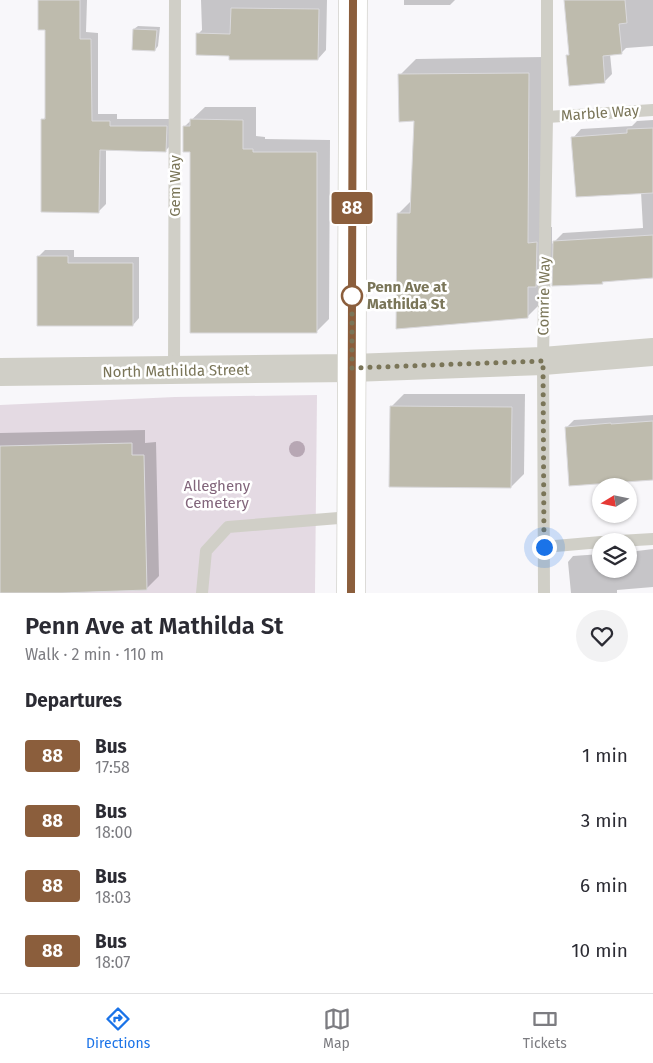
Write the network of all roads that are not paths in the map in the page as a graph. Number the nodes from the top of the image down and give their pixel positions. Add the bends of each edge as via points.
1 (175, 0) edge
2 (353, 0) edge
3 (547, 0) edge
4 (653, 110) edge
5 (547, 117) junction
6 (653, 352) edge
7 (543, 361) junction
8 (352, 368) junction
9 (174, 371) junction
10 (0, 372) edge
11 (351, 517) junction
12 (653, 539) edge
13 (637, 540) edge
14 (592, 543) edge
15 (544, 547) junction
16 (202, 593) edge
17 (351, 593) edge
18 (544, 593) edge

1 - 9 lane, Gem Way
2 - 8 main road
3 - 5 lane, Comrie Way
4 - 5 lane, Marble Way
5 - 7 lane, Comrie Way
6 - 7 street, North Mathilda Street
7 - 8 street, North Mathilda Street
7 - 15 lane, Comrie Way
8 - 9 street, North Mathilda Street
8 - 11 main road
9 - 10 street, North Mathilda Street
11 - 16 lane via 228,527 206,551
11 - 17 main road
12 - 13 lane
14 - 15 lane
15 - 18 lane, Comrie Way

